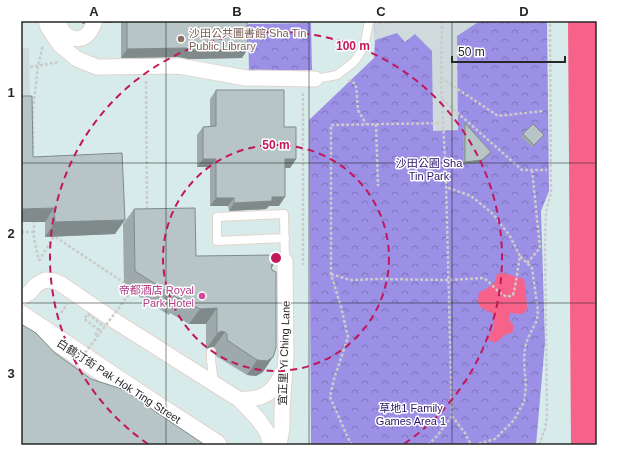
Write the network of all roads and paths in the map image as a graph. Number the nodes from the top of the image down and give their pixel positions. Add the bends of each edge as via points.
1 (404, 21) edge
2 (442, 21) edge
3 (550, 21) edge
4 (369, 22) edge
5 (51, 23) edge
6 (94, 23) dead end
7 (77, 59) junction
8 (38, 66) junction
9 (146, 66) junction
10 (30, 67) dead end
11 (337, 75) junction
12 (441, 78) junction
13 (309, 79) junction
14 (442, 99) junction
15 (543, 111) dead end
16 (443, 123) junction
17 (366, 124) junction
18 (376, 124) junction
19 (33, 163) edge
20 (532, 170) junction
21 (547, 170) dead end
22 (378, 186) dead end
23 (446, 187) junction
24 (148, 215) edge
25 (34, 216) edge
26 (54, 229) edge
27 (21, 232) edge
28 (34, 232) junction
29 (54, 236) junction
30 (285, 238) junction
31 (520, 256) junction
32 (285, 261) joint
33 (527, 263) junction
34 (303, 266) dead end
35 (331, 274) junction
36 (448, 280) junction
37 (21, 298) edge
38 (21, 316) edge
39 (105, 327) junction
40 (99, 330) dead end
41 (211, 352) dead end
42 (286, 356) junction
43 (69, 374) edge
44 (214, 384) junction
45 (240, 400) junction
46 (452, 416) junction
47 (216, 445) edge
48 (271, 445) edge
49 (279, 445) edge
50 (352, 445) edge
51 (428, 445) edge
52 (473, 445) edge
53 (539, 445) edge

1 - 4 path
2 - 12 path
3 - 53 path via 551,192 546,212 545,242 547,417
4 - 11 lane via 364,47 354,62
5 - 6 street via 68,37 78,40 86,35
5 - 7 street via 60,45
5 - 8 path
7 - 8 path
7 - 9 street via 97,67
8 - 10 path
8 - 19 path via 33,109
9 - 13 street via 179,66 246,78
9 - 24 path
11 - 13 lane
11 - 17 path via 356,84 358,110
12 - 14 path
12 - 15 path via 498,116
13 - 34 path
14 - 16 path
14 - 20 path via 522,170
16 - 18 path
16 - 23 path
17 - 18 path
17 - 35 path via 331,125
18 - 22 path
20 - 21 path
20 - 33 path via 540,248
23 - 31 path via 471,196 492,213 510,236
23 - 36 path
25 - 28 path
26 - 29 path, bridge
27 - 28 path
28 - 29 path via 39,261
29 - 39 path, bridge via 134,289
30 - 30 lane via 217,241 217,217 284,214
30 - 32 lane
31 - 33 path
31 - 36 path via 513,295 507,297 500,293 484,278
32 - 42 street, 宜正里 Yi Ching Lane via 282,282
33 - 52 path via 532,268 538,311 537,320 525,347 524,402 514,420 495,439
35 - 36 path via 350,280
35 - 50 path via 348,337 330,398
36 - 46 path
37 - 44 street via 45,280 61,284
38 - 47 main road, 白鶴汀街 Pak Hok Ting Street
39 - 40 path, bridge via 88,314 84,319
39 - 43 path, bridge
41 - 44 lane
42 - 45 street via 283,371 273,389 262,396
42 - 49 street, 宜正里 Yi Ching Lane
44 - 45 street
45 - 48 street via 267,432
46 - 51 path
46 - 52 path

